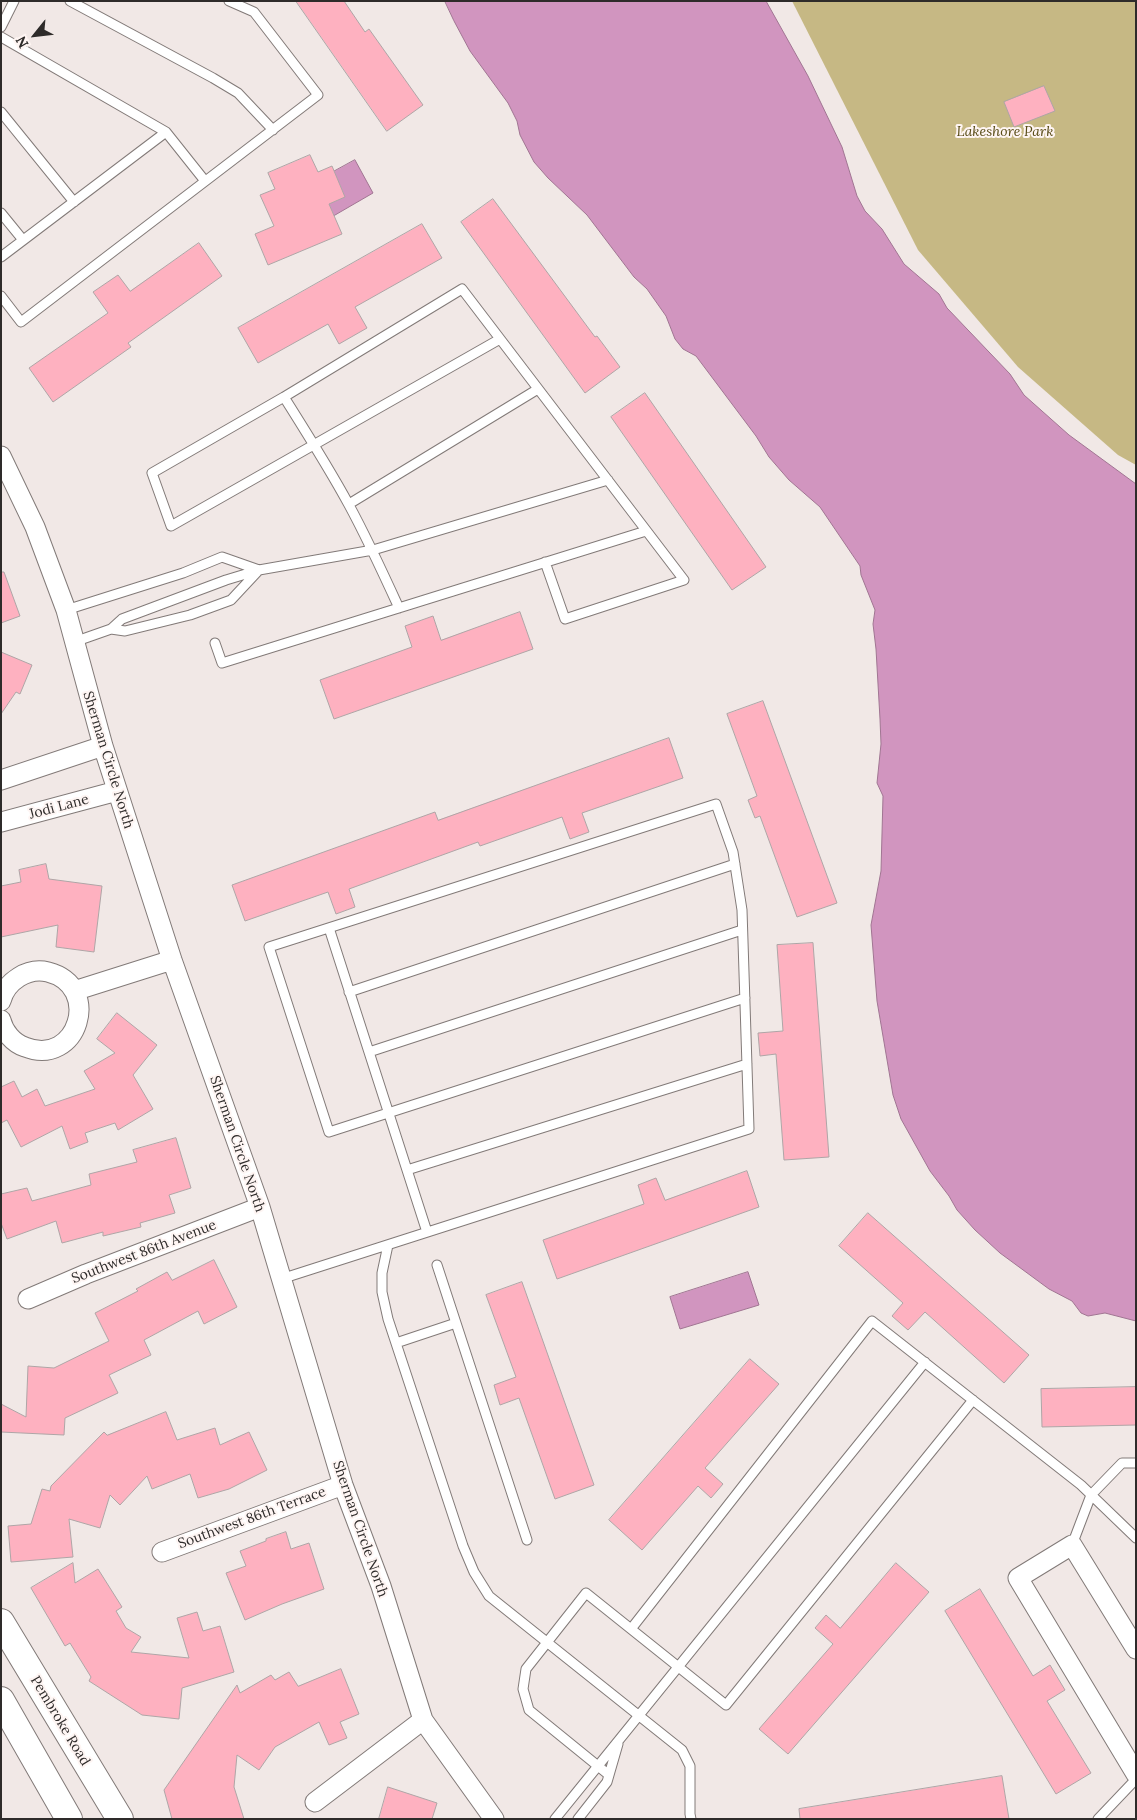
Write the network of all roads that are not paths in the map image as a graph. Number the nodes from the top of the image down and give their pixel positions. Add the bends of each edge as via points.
1 (14, 1) edge
2 (70, 1) edge
3 (230, 1) edge
4 (1, 27) edge
5 (1, 37) edge
6 (1, 112) edge
7 (273, 130) junction
8 (166, 132) junction
9 (206, 181) junction
10 (74, 202) junction
11 (1, 213) edge
12 (23, 240) junction
13 (1, 257) edge
14 (1, 296) edge
15 (500, 339) junction
16 (538, 389) junction
17 (284, 397) junction
18 (314, 444) junction
19 (1, 456) edge
20 (608, 480) junction
21 (349, 504) junction
22 (646, 530) junction
23 (372, 550) junction
24 (545, 562) junction
25 (259, 570) junction
26 (399, 608) junction
27 (66, 610) junction
28 (111, 629) junction
29 (74, 642) junction
30 (215, 643) dead end
31 (103, 746) junction
32 (1, 780) edge
33 (117, 791) junction
34 (1, 822) edge
35 (735, 864) junction
36 (329, 928) junction
37 (742, 930) junction
38 (172, 960) junction
39 (74, 991) junction
40 (349, 992) junction
41 (744, 998) junction
42 (1, 1001) edge
43 (1, 1020) edge
44 (369, 1052) junction
45 (747, 1064) junction
46 (388, 1113) junction
47 (407, 1170) junction
48 (260, 1207) junction
49 (427, 1232) junction
50 (388, 1245) junction
51 (437, 1265) dead end
52 (281, 1279) junction
53 (28, 1299) dead end
54 (456, 1323) junction
55 (396, 1343) junction
56 (925, 1362) junction
57 (973, 1400) junction
58 (1136, 1463) edge
59 (343, 1485) junction
60 (1091, 1495) junction
61 (1136, 1538) edge
62 (527, 1540) dead end
63 (1072, 1546) junction
64 (162, 1552) dead end
65 (1, 1622) edge
66 (631, 1629) junction
67 (547, 1642) junction
68 (1136, 1649) edge
69 (678, 1666) junction
70 (1, 1700) edge
71 (639, 1716) junction
72 (423, 1720) junction
73 (620, 1739) junction
74 (598, 1766) junction
75 (609, 1774) junction
76 (1136, 1774) edge
77 (1136, 1778) edge
78 (315, 1802) dead end
79 (69, 1819) edge
80 (120, 1819) edge
81 (494, 1819) edge
82 (555, 1819) edge
83 (578, 1819) edge
84 (691, 1819) edge
85 (1098, 1819) edge

1 - 4 lane
2 - 7 lane via 238,93
3 - 7 lane via 254,12 318,95
5 - 8 lane
6 - 10 lane
7 - 9 lane
8 - 9 lane
8 - 10 lane
9 - 14 lane via 21,322
10 - 12 lane
11 - 12 lane
12 - 13 lane
15 - 16 lane
15 - 17 lane via 462,289
15 - 18 lane
16 - 20 lane
16 - 21 lane
17 - 18 lane
17 - 18 lane via 152,473 171,526
18 - 21 lane
19 - 27 street, Sherman Circle North via 35,527
20 - 22 lane
20 - 23 lane
21 - 23 lane
22 - 24 lane
22 - 24 lane via 684,580 565,618
23 - 25 lane
23 - 26 lane
24 - 26 lane
25 - 27 lane via 222,557 183,573
25 - 28 lane via 122,619
25 - 28 lane via 231,600 190,615 125,631
26 - 30 lane via 222,663
27 - 29 street, Sherman Circle North
28 - 29 lane
29 - 31 street, Sherman Circle North
31 - 32 street
31 - 33 street, Sherman Circle North
33 - 34 street, Jodi Lane
33 - 38 street, Sherman Circle North
35 - 36 lane via 716,804
35 - 37 lane
35 - 40 lane
36 - 40 lane
36 - 46 lane via 269,947 329,1132
37 - 41 lane
37 - 44 lane
38 - 39 street
38 - 48 street, Sherman Circle North
39 - 42 street via 56,974 30,972 8,986
39 - 43 street via 79,1003 76,1028 58,1047 46,1051 20,1045 9,1037
40 - 44 lane
41 - 45 lane
41 - 46 lane
44 - 46 lane
45 - 47 lane
45 - 49 lane via 749,1129
46 - 47 lane
47 - 49 lane
48 - 52 street, Sherman Circle North
48 - 53 street, Southwest 86th Avenue
49 - 50 lane
50 - 52 lane
50 - 55 lane via 382,1292
51 - 54 lane
52 - 59 street, Sherman Circle North
54 - 55 lane
54 - 62 lane
55 - 67 lane via 474,1572 489,1596
56 - 57 lane
56 - 66 lane via 872,1321
56 - 69 lane
57 - 60 lane
57 - 69 lane via 726,1705
58 - 60 lane via 1122,1463
59 - 64 street, Southwest 86th Terrace
59 - 72 street, Sherman Circle North via 381,1586
60 - 61 lane
60 - 63 lane
63 - 68 street
63 - 76 street via 1018,1578
65 - 80 main road, Pembroke Road
66 - 67 lane via 586,1593
66 - 69 lane
67 - 71 lane
67 - 74 lane via 526,1669 523,1689 529,1710
69 - 71 lane
70 - 79 main road
71 - 73 lane
71 - 84 lane via 682,1750 690,1766
72 - 78 street
72 - 81 street, Sherman Circle North
73 - 74 lane
73 - 75 lane
74 - 75 lane
74 - 82 lane
75 - 83 lane via 607,1782
77 - 85 lane

